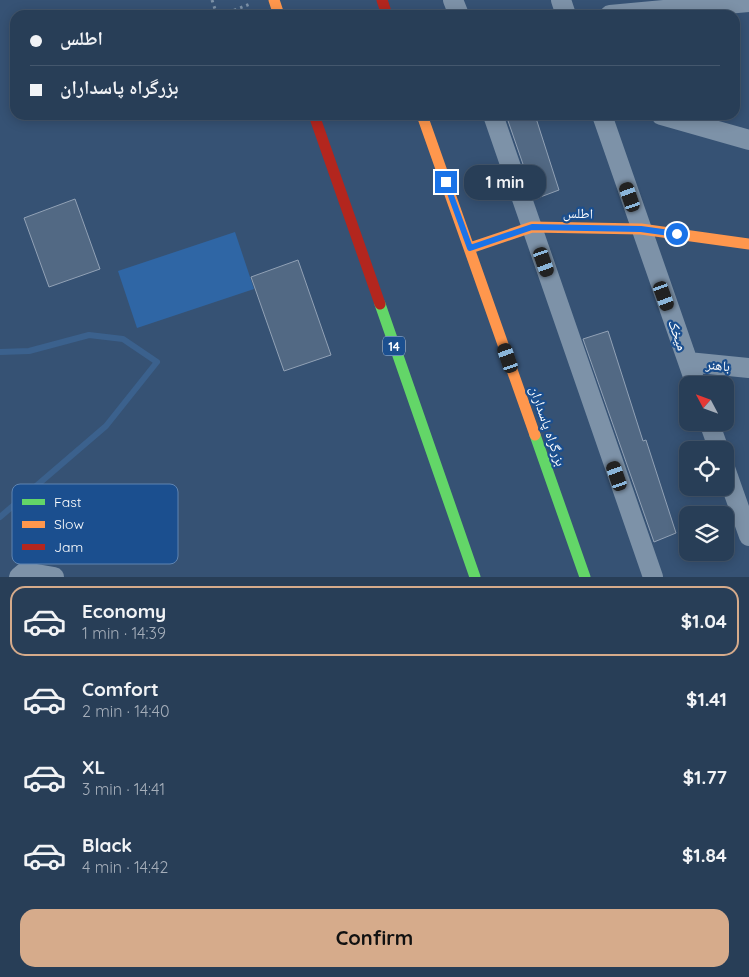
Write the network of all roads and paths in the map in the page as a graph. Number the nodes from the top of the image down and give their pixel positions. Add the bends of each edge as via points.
1 (749, 2) edge
2 (253, 3) dead end
3 (235, 10) edge
4 (663, 10) edge
5 (316, 120) edge
6 (424, 120) edge
7 (495, 120) edge
8 (604, 120) edge
9 (679, 120) edge
10 (749, 140) edge
11 (532, 227) junction
12 (641, 229) junction
13 (749, 244) edge
14 (470, 248) junction
15 (688, 362) junction
16 (749, 368) edge
17 (693, 376) edge
18 (734, 494) edge
19 (749, 536) edge
20 (19, 577) edge
21 (54, 577) edge
22 (474, 577) edge
23 (584, 577) edge
24 (653, 577) edge

1 - 4 street
2 - 3 path
5 - 22 main road, 14
6 - 14 main road, بزرگراه پاسداران
7 - 11 street
8 - 12 street, میخک
9 - 10 street
11 - 12 main road, اطلس
11 - 14 main road, اطلس
11 - 24 street
12 - 13 main road, اطلس
12 - 15 street, میخک
14 - 23 main road, بزرگراه پاسداران
15 - 16 street, باهنر
15 - 17 street, میخک
18 - 19 street
20 - 21 street via 25,572

